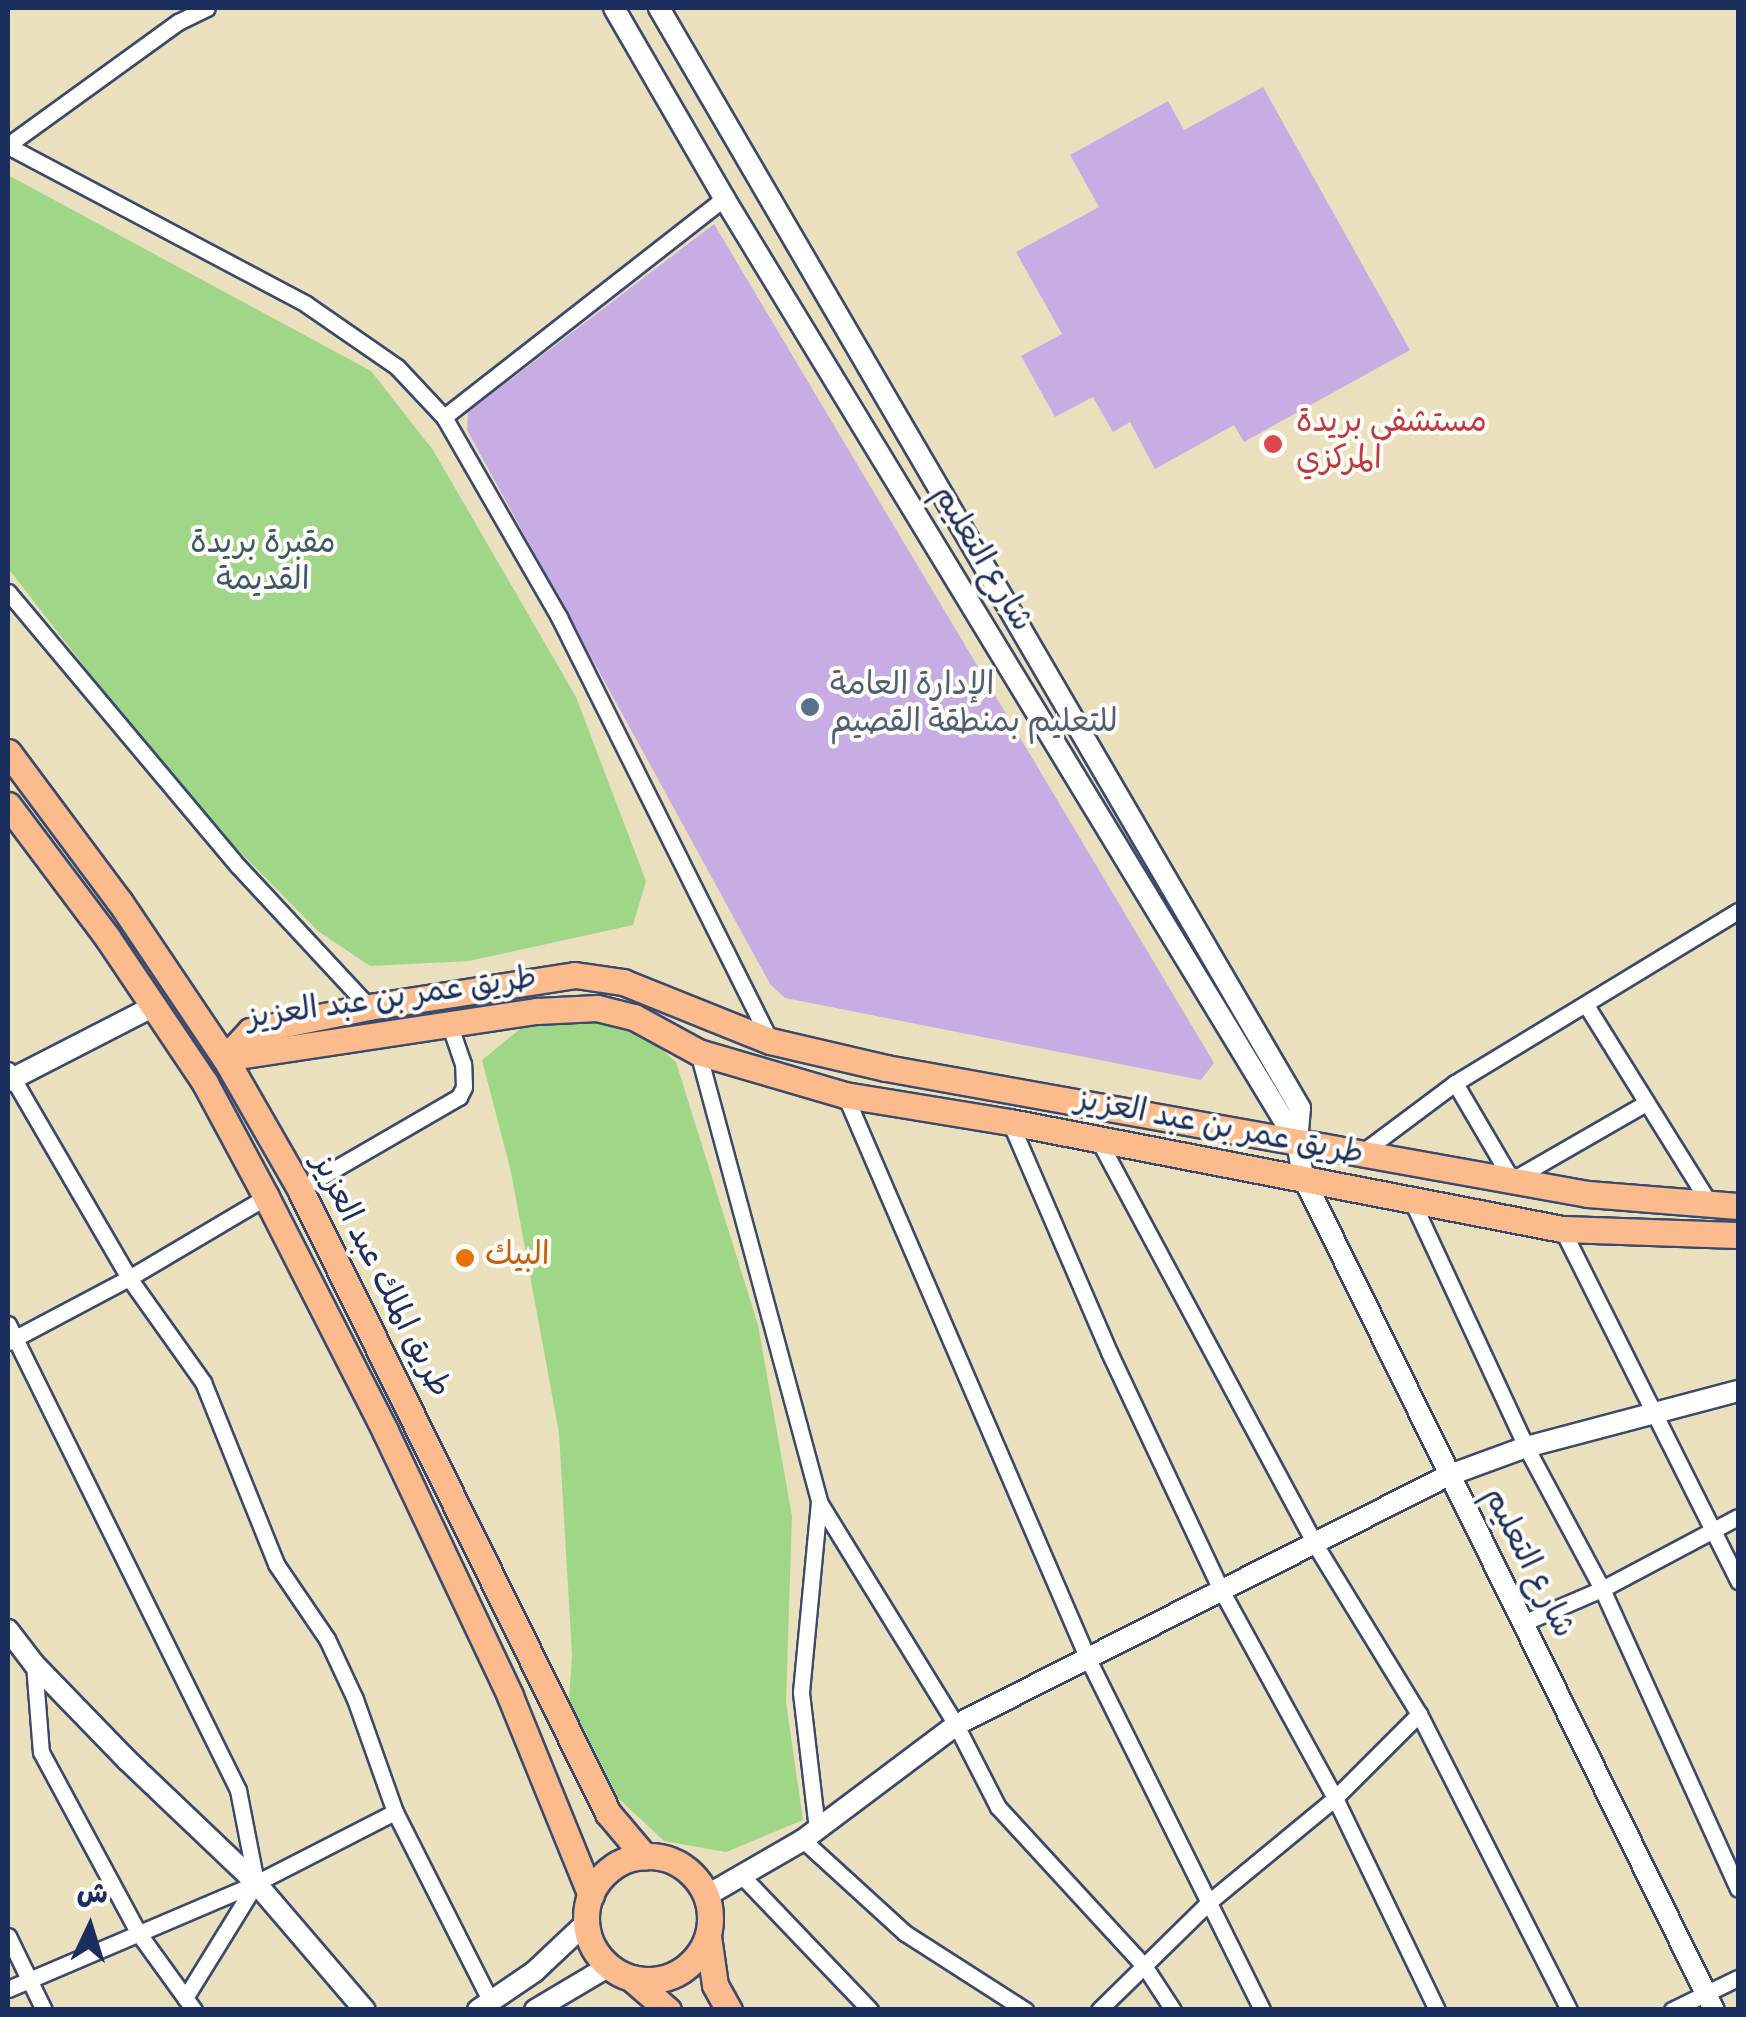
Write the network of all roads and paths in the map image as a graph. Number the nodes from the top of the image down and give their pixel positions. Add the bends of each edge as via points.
1 (166, 8) edge
2 (207, 8) edge
3 (614, 8) edge
4 (660, 8) edge
5 (178, 22) junction
6 (8, 146) edge
7 (724, 198) junction
8 (444, 418) junction
9 (8, 592) edge
10 (8, 752) edge
11 (8, 805) edge
12 (1738, 911) edge
13 (154, 1006) junction
14 (369, 1006) junction
15 (1586, 1006) junction
16 (450, 1027) junction
17 (770, 1041) junction
18 (698, 1052) junction
19 (225, 1058) junction
20 (9, 1077) edge
21 (1455, 1083) junction
22 (845, 1095) junction
23 (1646, 1103) junction
24 (1010, 1122) junction
25 (1099, 1141) junction
26 (1297, 1142) junction
27 (1360, 1154) junction
28 (1304, 1177) junction
29 (1512, 1180) junction
30 (300, 1189) junction
31 (266, 1197) junction
32 (1412, 1200) junction
33 (1711, 1206) junction
34 (1738, 1206) edge
35 (1562, 1229) junction
36 (1738, 1239) edge
37 (129, 1278) junction
38 (10, 1335) edge
39 (1738, 1390) edge
40 (1655, 1414) junction
41 (1526, 1446) junction
42 (1447, 1476) junction
43 (818, 1502) junction
44 (1738, 1517) edge
45 (1715, 1527) junction
46 (1316, 1546) junction
47 (1738, 1581) edge
48 (1220, 1588) junction
49 (1602, 1590) junction
50 (1523, 1623) junction
51 (8, 1630) edge
52 (1087, 1657) junction
53 (34, 1664) junction
54 (1419, 1714) junction
55 (956, 1724) junction
56 (1336, 1798) junction
57 (395, 1812) junction
58 (810, 1835) junction
59 (645, 1856) junction
60 (743, 1877) junction
61 (256, 1883) junction
62 (1738, 1889) edge
63 (591, 1895) junction
64 (706, 1896) junction
65 (1210, 1902) junction
66 (586, 1923) junction
67 (139, 1934) junction
68 (8, 1936) edge
69 (708, 1936) junction
70 (1145, 1967) junction
71 (620, 1972) junction
72 (1738, 1978) edge
73 (29, 1980) junction
74 (8, 1989) edge
75 (1710, 2001) edge
76 (190, 2004) edge
77 (485, 2006) edge
78 (44, 2010) edge
79 (365, 2010) edge
80 (535, 2010) edge
81 (668, 2010) edge
82 (730, 2010) edge
83 (870, 2010) edge
84 (1025, 2010) edge
85 (1099, 2010) edge
86 (1173, 2010) edge
87 (1262, 2010) edge
88 (1437, 2010) edge
89 (1568, 2010) edge
90 (1672, 2010) edge

1 - 5 street
2 - 5 street
3 - 7 street, شارع التعليم
4 - 26 street, شارع التعليم via 1300,1108
5 - 6 street
6 - 8 street via 306,304 397,367
7 - 8 street
7 - 26 street, شارع التعليم
8 - 17 street via 559,617
9 - 14 street via 238,866
10 - 19 main road, طريق الملك عبد العزيز
11 - 13 main road, طريق الملك عبد العزيز
12 - 15 street
13 - 20 street
13 - 31 main road, طريق الملك عبد العزيز via 205,1083
14 - 17 main road, طريق عمر بن عبد العزيز via 574,975 623,982
14 - 19 main road, طريق عمر بن عبد العزيز via 250,1031
15 - 21 street
15 - 23 street
16 - 18 main road, طريق عمر بن عبد العزيز via 537,1010 597,1008 634,1017
16 - 19 main road, طريق عمر بن عبد العزيز
16 - 30 street via 463,1064 459,1097
17 - 26 main road, طريق عمر بن عبد العزيز
18 - 22 main road, طريق عمر بن عبد العزيز
18 - 43 street
19 - 30 main road, طريق الملك عبد العزيز
20 - 37 street
21 - 27 street
21 - 29 street
22 - 24 main road, طريق عمر بن عبد العزيز
22 - 52 street
23 - 29 street
23 - 33 street
24 - 25 main road, طريق عمر بن عبد العزيز
24 - 48 street
25 - 28 main road, طريق عمر بن عبد العزيز
25 - 46 street
26 - 27 main road, طريق عمر بن عبد العزيز
26 - 28 street, شارع التعليم
27 - 29 main road, طريق عمر بن عبد العزيز
28 - 32 main road, طريق عمر بن عبد العزيز
28 - 42 street, شارع التعليم
29 - 33 main road, طريق عمر بن عبد العزيز
30 - 59 main road, طريق الملك عبد العزيز via 600,1798
31 - 37 street
31 - 63 main road, طريق الملك عبد العزيز via 485,1643
32 - 35 main road, طريق عمر بن عبد العزيز
32 - 41 street
33 - 34 main road, طريق عمر بن عبد العزيز
35 - 36 main road, طريق عمر بن عبد العزيز
35 - 40 street
37 - 38 street
37 - 57 street via 203,1382 276,1564 327,1640 354,1699
38 - 61 street via 238,1790
39 - 40 street
40 - 41 street
40 - 45 street
41 - 42 street
41 - 49 street
42 - 46 street
42 - 50 street, شارع التعليم
43 - 55 street
43 - 58 street via 801,1692
44 - 45 street
45 - 47 street
45 - 49 street
46 - 48 street
46 - 54 street
48 - 52 street
48 - 56 street
49 - 50 street
49 - 62 street
50 - 75 street, شارع التعليم
51 - 53 street
52 - 55 street
52 - 65 street
53 - 61 street
53 - 67 street via 41,1752
54 - 56 street
54 - 89 street
55 - 58 street
55 - 70 street via 998,1807
56 - 65 street
56 - 88 street
57 - 61 street
57 - 77 street
58 - 60 street
58 - 84 street via 905,1933
59 - 63 main road via 612,1868
59 - 64 main road via 678,1864
60 - 64 street
60 - 83 street
61 - 67 street
61 - 76 street
61 - 79 street
63 - 66 main road
64 - 69 main road
65 - 70 street
65 - 87 street
66 - 71 main road via 593,1947
66 - 77 street
67 - 73 street
67 - 76 street
68 - 73 street
69 - 71 main road via 678,1973 655,1980
69 - 82 main road via 715,1985
70 - 85 street
70 - 86 street
71 - 80 street
71 - 81 main road
72 - 75 street
73 - 74 street
73 - 78 street
75 - 90 street

